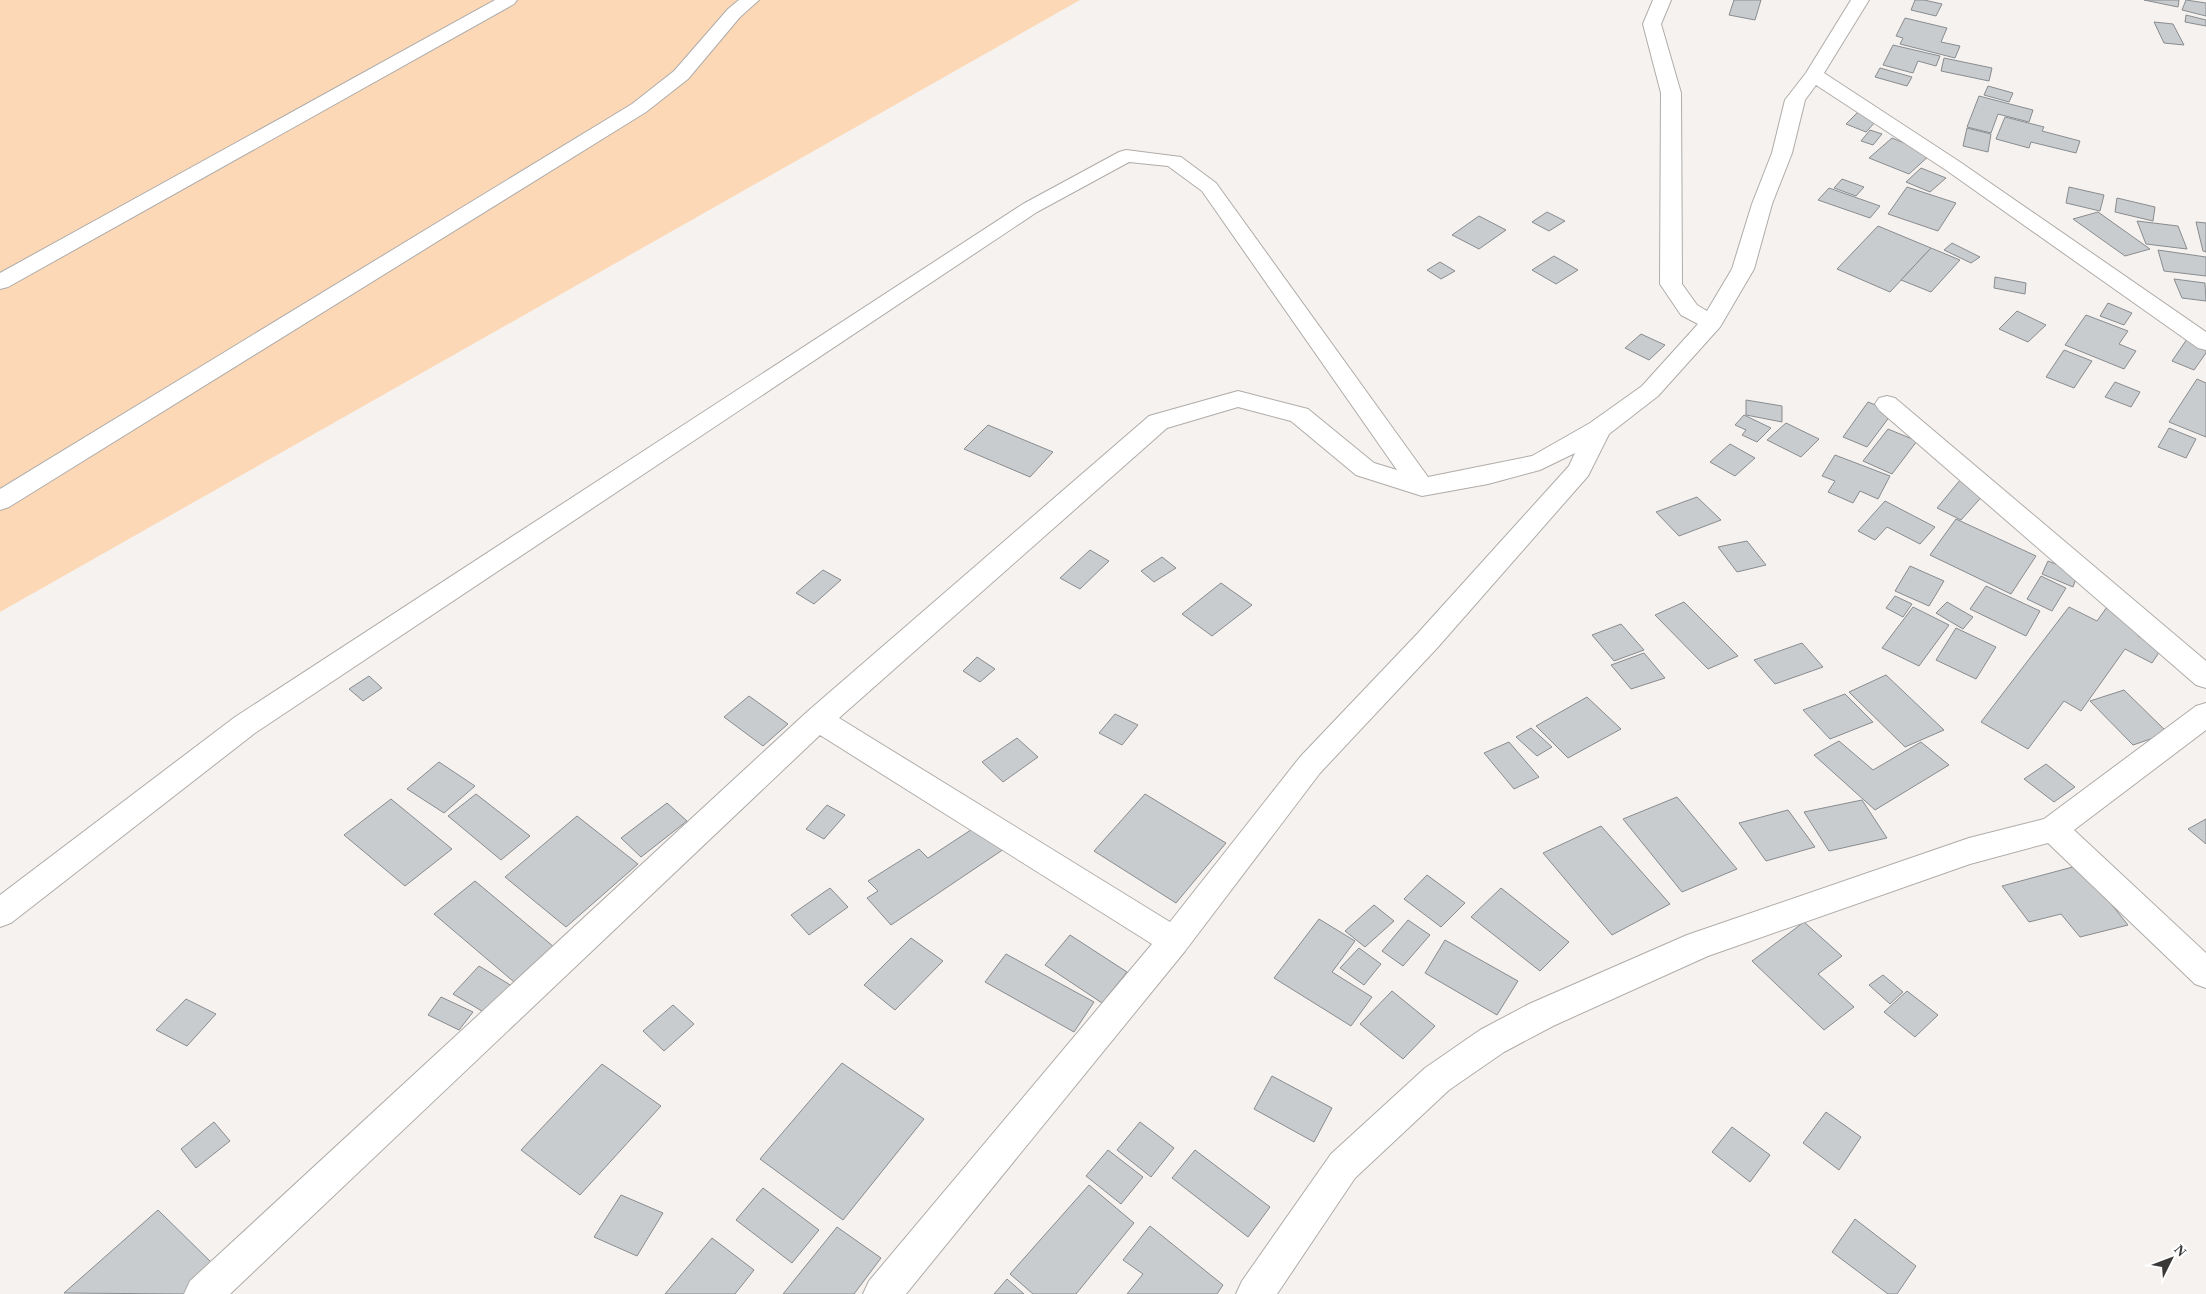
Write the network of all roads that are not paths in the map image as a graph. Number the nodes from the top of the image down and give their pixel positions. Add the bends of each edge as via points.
1 (508, 0) edge
2 (750, 0) edge
3 (1662, 0) edge
4 (1860, 0) edge
5 (1814, 75) junction
6 (0, 282) edge
7 (1712, 322) junction
8 (2206, 343) edge
9 (1887, 404) dead end
10 (1598, 429) junction
11 (1422, 487) junction
12 (0, 501) edge
13 (2206, 677) edge
14 (2206, 714) edge
15 (818, 719) junction
16 (2053, 829) junction
17 (0, 913) edge
18 (1174, 941) junction
19 (2206, 974) edge
20 (203, 1294) edge
21 (882, 1294) edge
22 (1255, 1294) edge

1 - 6 street
2 - 12 street via 734,13 681,75 639,108
3 - 7 street via 1652,24 1672,93 1671,284 1689,310
4 - 5 street
5 - 7 street via 1796,100 1782,153 1762,204 1743,269
5 - 8 street via 1953,166
7 - 10 street via 1650,391
9 - 13 street
10 - 11 street via 1540,462
10 - 18 street via 1579,470 1428,640 1310,765
11 - 15 street via 1365,469 1300,415 1238,399 1158,422
11 - 17 street via 1209,187 1174,161 1126,156 1030,208 245,725
14 - 16 street
15 - 18 street
15 - 20 street
16 - 19 street
16 - 22 street via 1969,852 1698,945 1541,1015 1492,1041 1437,1079 1343,1166
18 - 21 street

